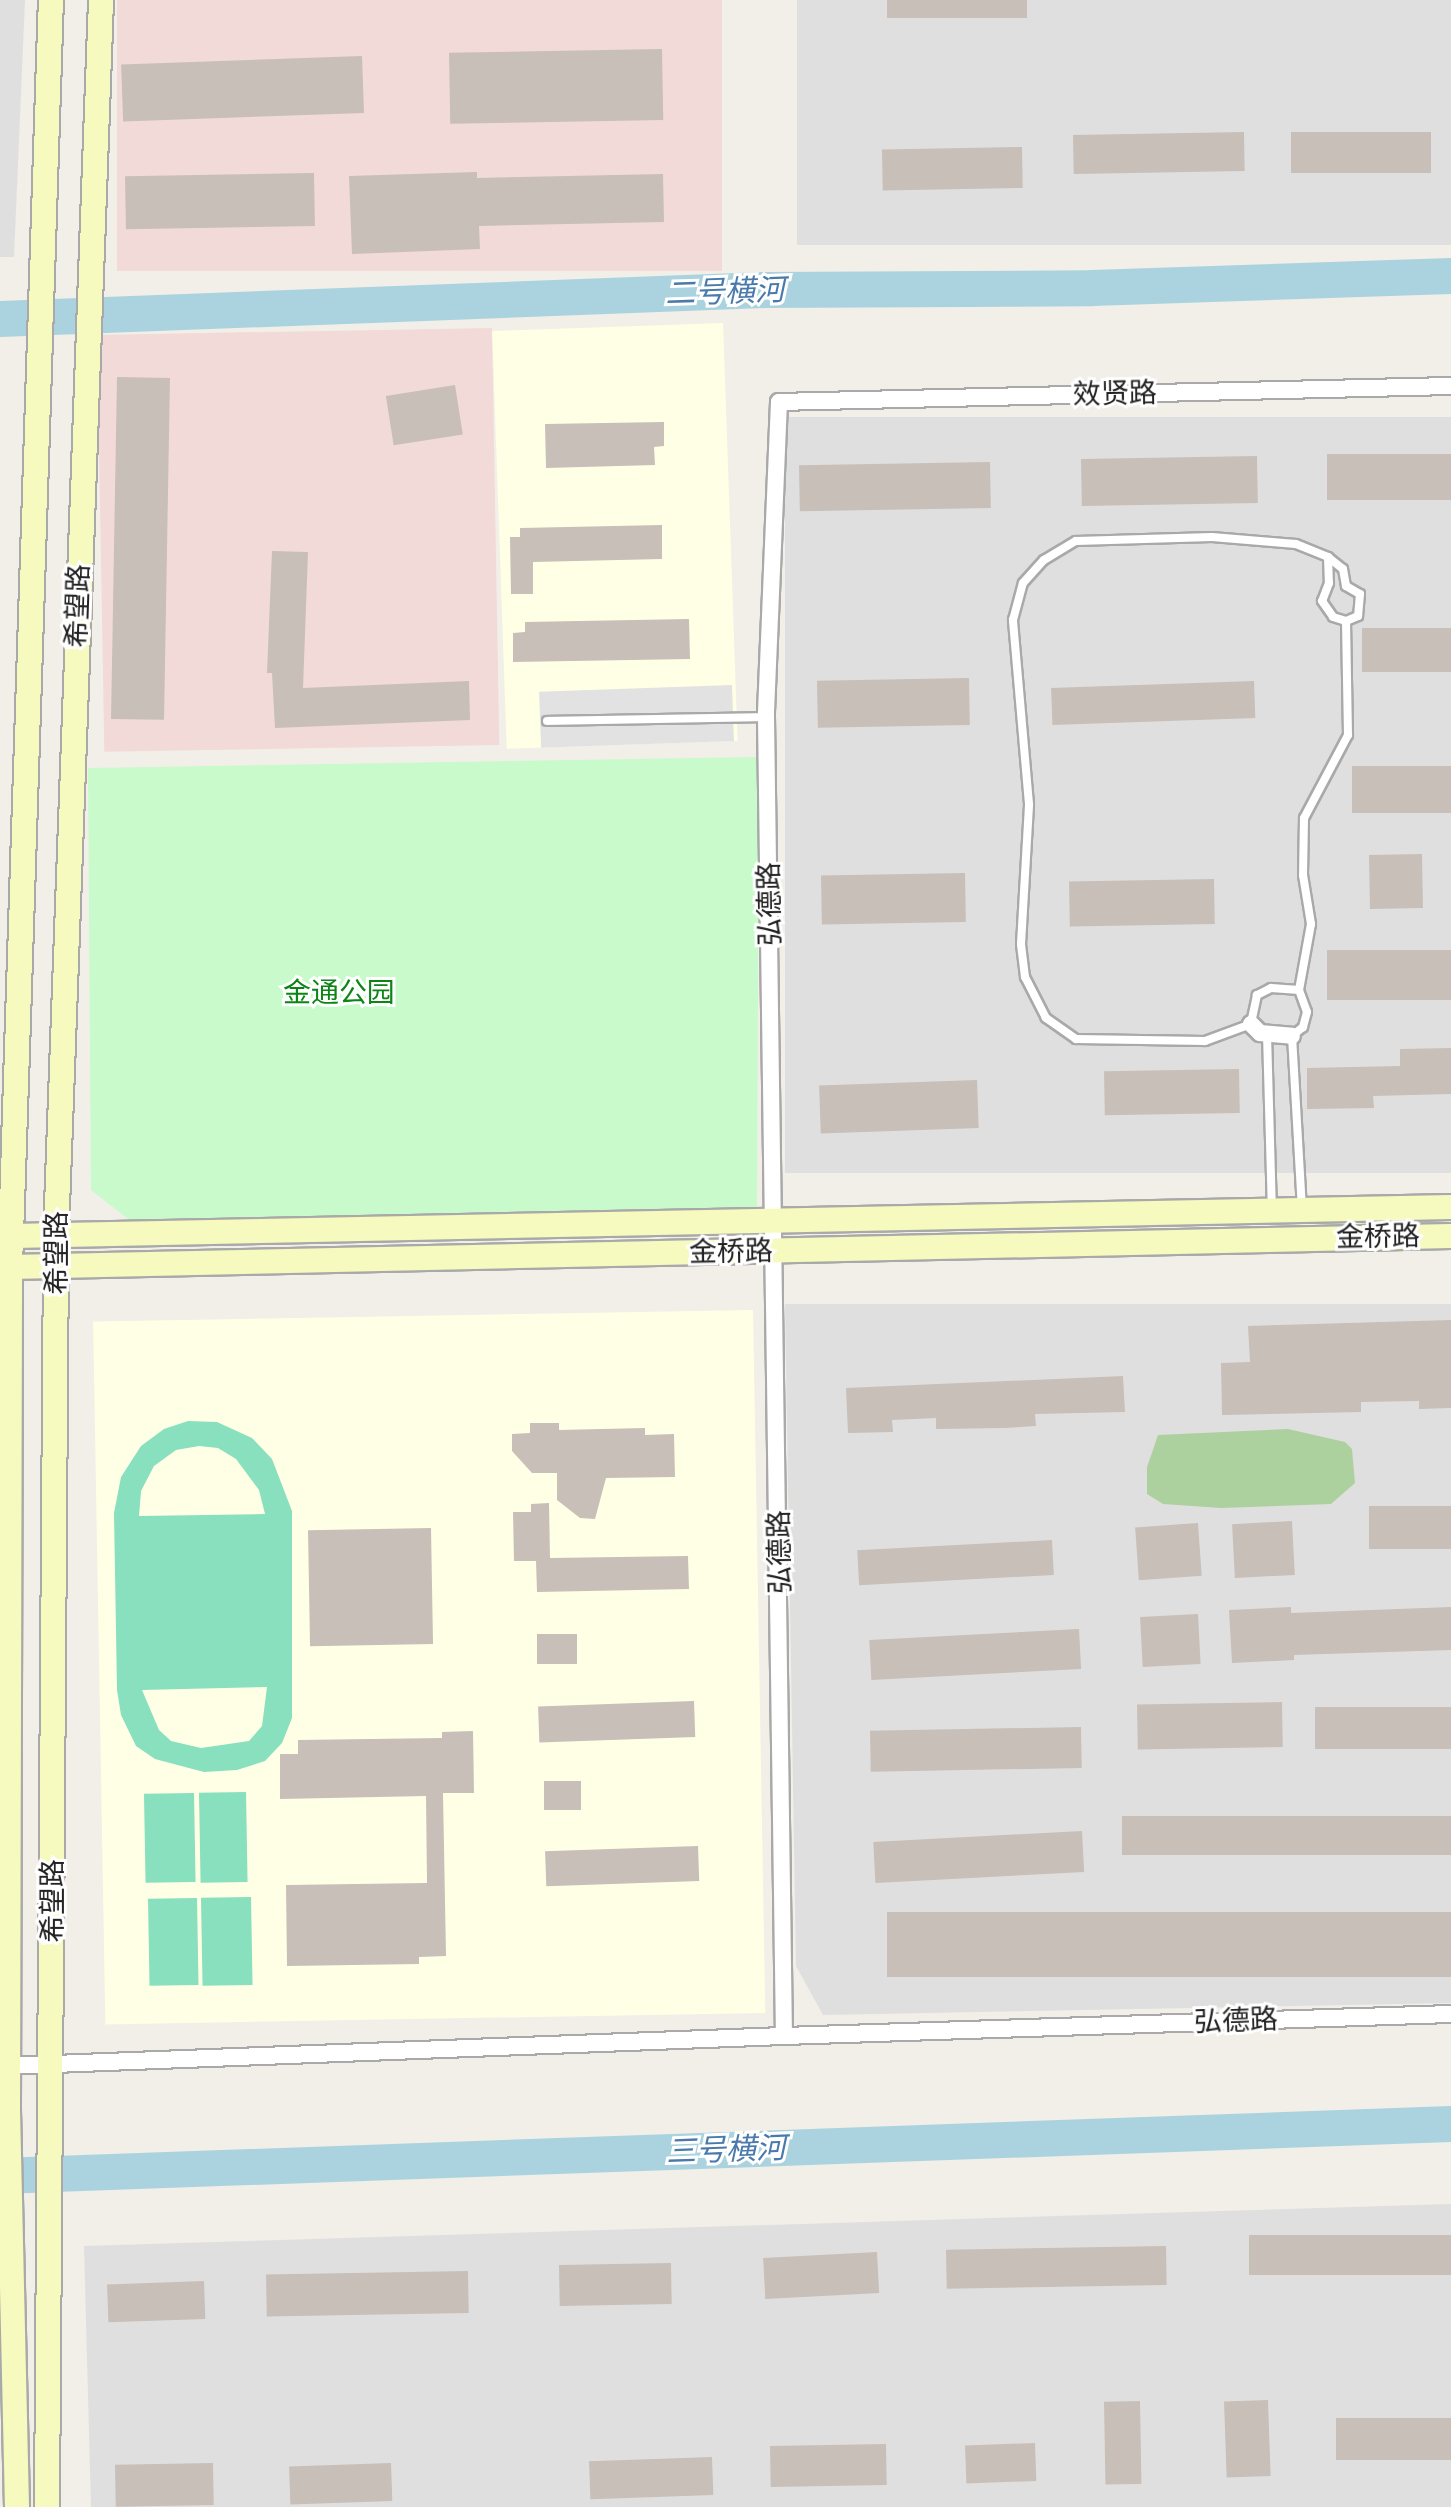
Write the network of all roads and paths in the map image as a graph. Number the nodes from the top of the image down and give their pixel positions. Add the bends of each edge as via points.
1 (51, 0) edge
2 (101, 0) edge
3 (1451, 386) edge
4 (779, 402) joint
5 (1328, 557) junction
6 (1346, 621) junction
7 (766, 717) junction
8 (547, 721) dead end
9 (1299, 990) junction
10 (1251, 1024) junction
11 (1267, 1034) junction
12 (1292, 1036) junction
13 (1451, 1207) edge
14 (1302, 1210) junction
15 (1272, 1211) junction
16 (56, 1234) junction
17 (13, 1236) junction
18 (1451, 1236) edge
19 (777, 1251) junction
20 (10, 1267) junction
21 (58, 1267) junction
22 (1451, 2014) edge
23 (784, 2036) junction
24 (4, 2066) edge
25 (17, 2507) edge
26 (47, 2507) edge

1 - 17 main road, 希望路
2 - 16 main road, 希望路
3 - 4 street, 效贤路
4 - 7 street, 弘德路
5 - 6 lane via 1329,583 1322,601 1333,617
5 - 6 lane via 1362,600 1358,616
5 - 10 lane via 1296,544 1212,537 1076,541 1044,560 1023,583 1013,620 1029,804 1021,944 1025,977 1046,1018 1076,1039 1205,1041
6 - 9 lane via 1348,735 1304,818 1303,875 1311,924
7 - 8 lane
7 - 19 street, 弘德路
9 - 10 lane via 1271,988 1257,995
9 - 12 lane via 1307,1012 1303,1027
10 - 11 street
11 - 12 street
11 - 15 lane
12 - 14 lane
13 - 14 main road, 金桥路
14 - 15 main road, 金桥路
15 - 16 main road, 金桥路
16 - 17 main road, 金桥路
16 - 21 main road, 希望路
17 - 20 main road, 希望路
18 - 19 main road, 金桥路
19 - 21 main road, 金桥路
19 - 23 street, 弘德路
20 - 21 main road, 金桥路
20 - 24 main road, 希望路
21 - 26 main road, 希望路
22 - 23 street, 弘德路
23 - 24 street
24 - 25 main road, 希望路

